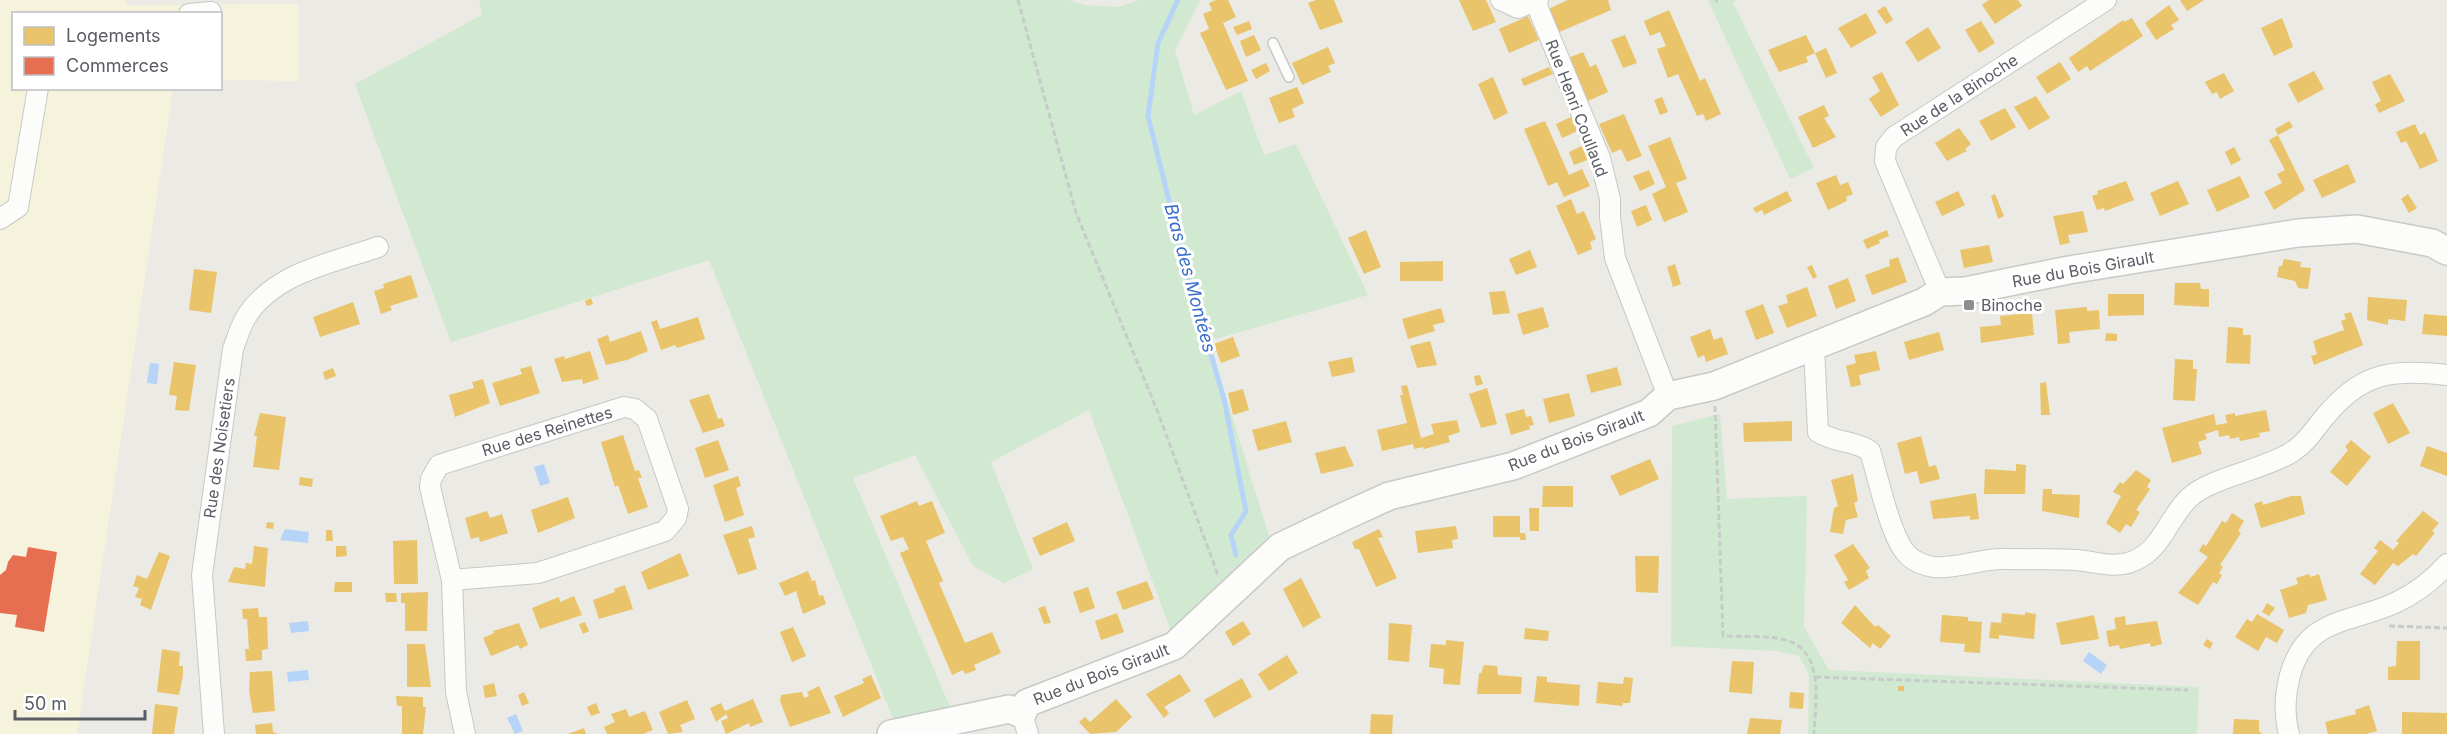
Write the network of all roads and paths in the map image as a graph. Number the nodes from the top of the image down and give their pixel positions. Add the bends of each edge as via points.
1 (1018, 0) edge
2 (1501, 0) edge
3 (2106, 0) edge
4 (1536, 1) edge
5 (1273, 43) dead end
6 (1289, 77) dead end
7 (38, 90) edge
8 (0, 219) edge
9 (378, 247) dead end
10 (2447, 251) edge
11 (1940, 292) junction
12 (1814, 347) junction
13 (2447, 375) edge
14 (1714, 386) junction
15 (1668, 396) junction
16 (2447, 564) edge
17 (452, 580) junction
18 (1226, 596) junction
19 (1815, 677) junction
20 (2188, 690) dead end
21 (1025, 724) edge
22 (214, 734) edge
23 (465, 734) edge
24 (891, 734) edge
25 (1814, 734) edge
26 (2289, 734) edge

1 - 18 path via 1076,213
2 - 4 street via 1518,8
3 - 11 street, Rue de la Binoche via 1894,137 1886,147 1885,161
4 - 15 street, Rue Henri Coullaud via 1600,158 1610,200 1615,258
5 - 6 lane
7 - 8 street via 18,207
9 - 22 street, Rue des Noisetiers via 282,281 246,317 233,349 202,575
10 - 11 street, Rue du Bois Girault via 2432,243 2357,229 2298,233 1965,291
11 - 12 street, Rue du Bois Girault
12 - 13 street via 1818,432 1859,443 1870,451 1898,540 1907,555 1933,567 1992,559 2077,560 2111,566 2129,563 2147,555 2163,538 2189,499 2206,488 2293,452 2329,411 2363,381 2414,371
12 - 14 street, Rue du Bois Girault
14 - 15 street, Rue du Bois Girault
14 - 19 path via 1723,636 1788,641 1801,649
15 - 18 street, Rue du Bois Girault via 1649,413 1513,466 1389,496 1280,547
16 - 26 street via 2418,590 2395,603 2328,626 2310,639 2298,654 2287,688 2285,719
17 - 17 street, Rue des Reinettes via 538,573 665,531 678,509 647,419 635,409 624,407 439,465 430,487
17 - 23 street, Rue des Reinettes via 456,692
18 - 21 street, Rue du Bois Girault via 1174,646 1027,703
19 - 20 path
19 - 25 path
21 - 24 street, Rue du Bois Girault via 1009,709

